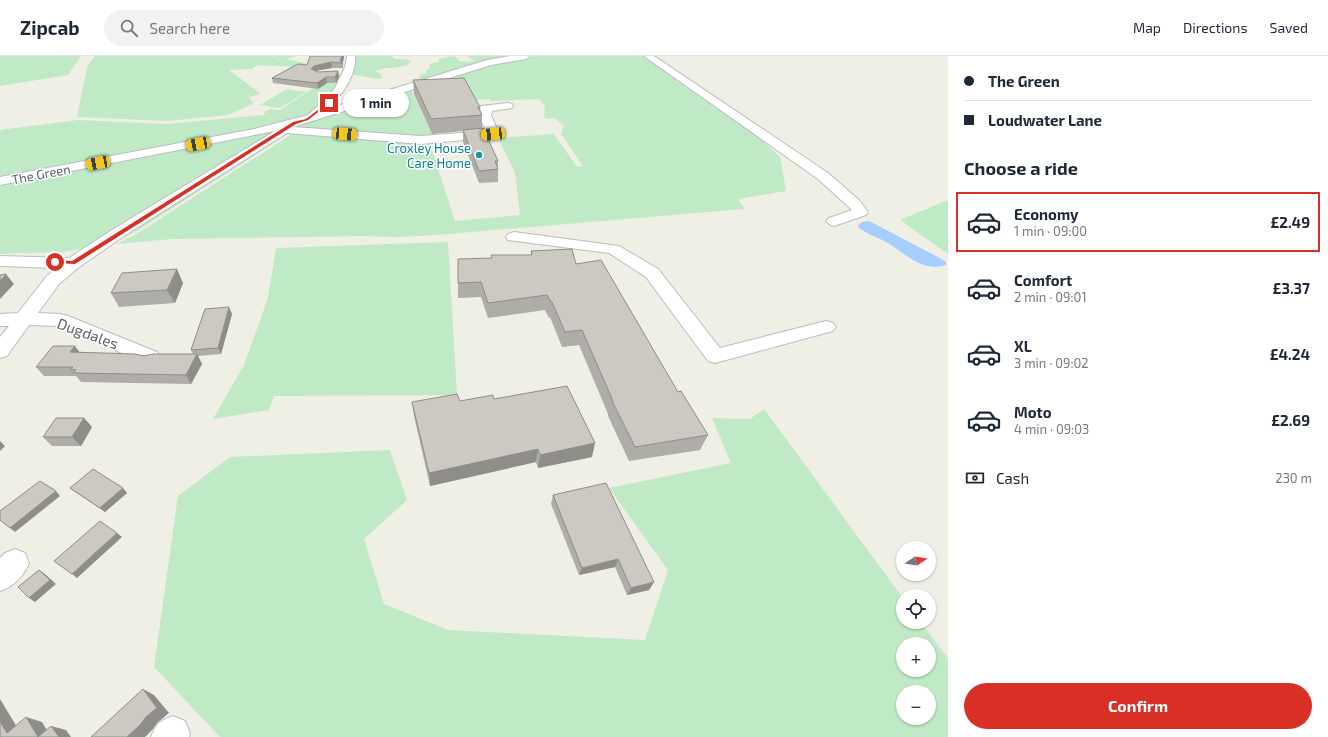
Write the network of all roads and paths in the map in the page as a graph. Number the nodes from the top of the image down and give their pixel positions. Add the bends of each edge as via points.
1 (351, 56) edge
2 (526, 56) edge
3 (648, 56) edge
4 (337, 72) edge
5 (348, 73) junction
6 (332, 98) junction
7 (364, 102) junction
8 (508, 106) dead end
9 (296, 124) junction
10 (0, 182) edge
11 (834, 222) dead end
12 (514, 237) dead end
13 (0, 261) edge
14 (73, 263) junction
15 (24, 319) junction
16 (0, 320) edge
17 (826, 327) dead end
18 (0, 351) edge
19 (150, 357) edge

1 - 5 street
2 - 7 street via 490,62
3 - 11 street via 823,176 861,212
4 - 5 street
5 - 6 street
6 - 7 street
6 - 9 street via 329,103
7 - 9 street
8 - 9 street via 485,108 485,115 493,134 420,140
9 - 10 street, The Green
9 - 14 street
12 - 17 street via 613,250 652,273 715,356
13 - 14 street
14 - 15 street via 54,280
15 - 16 street, Dugdales
15 - 18 street
15 - 19 street, Dugdales via 61,320

